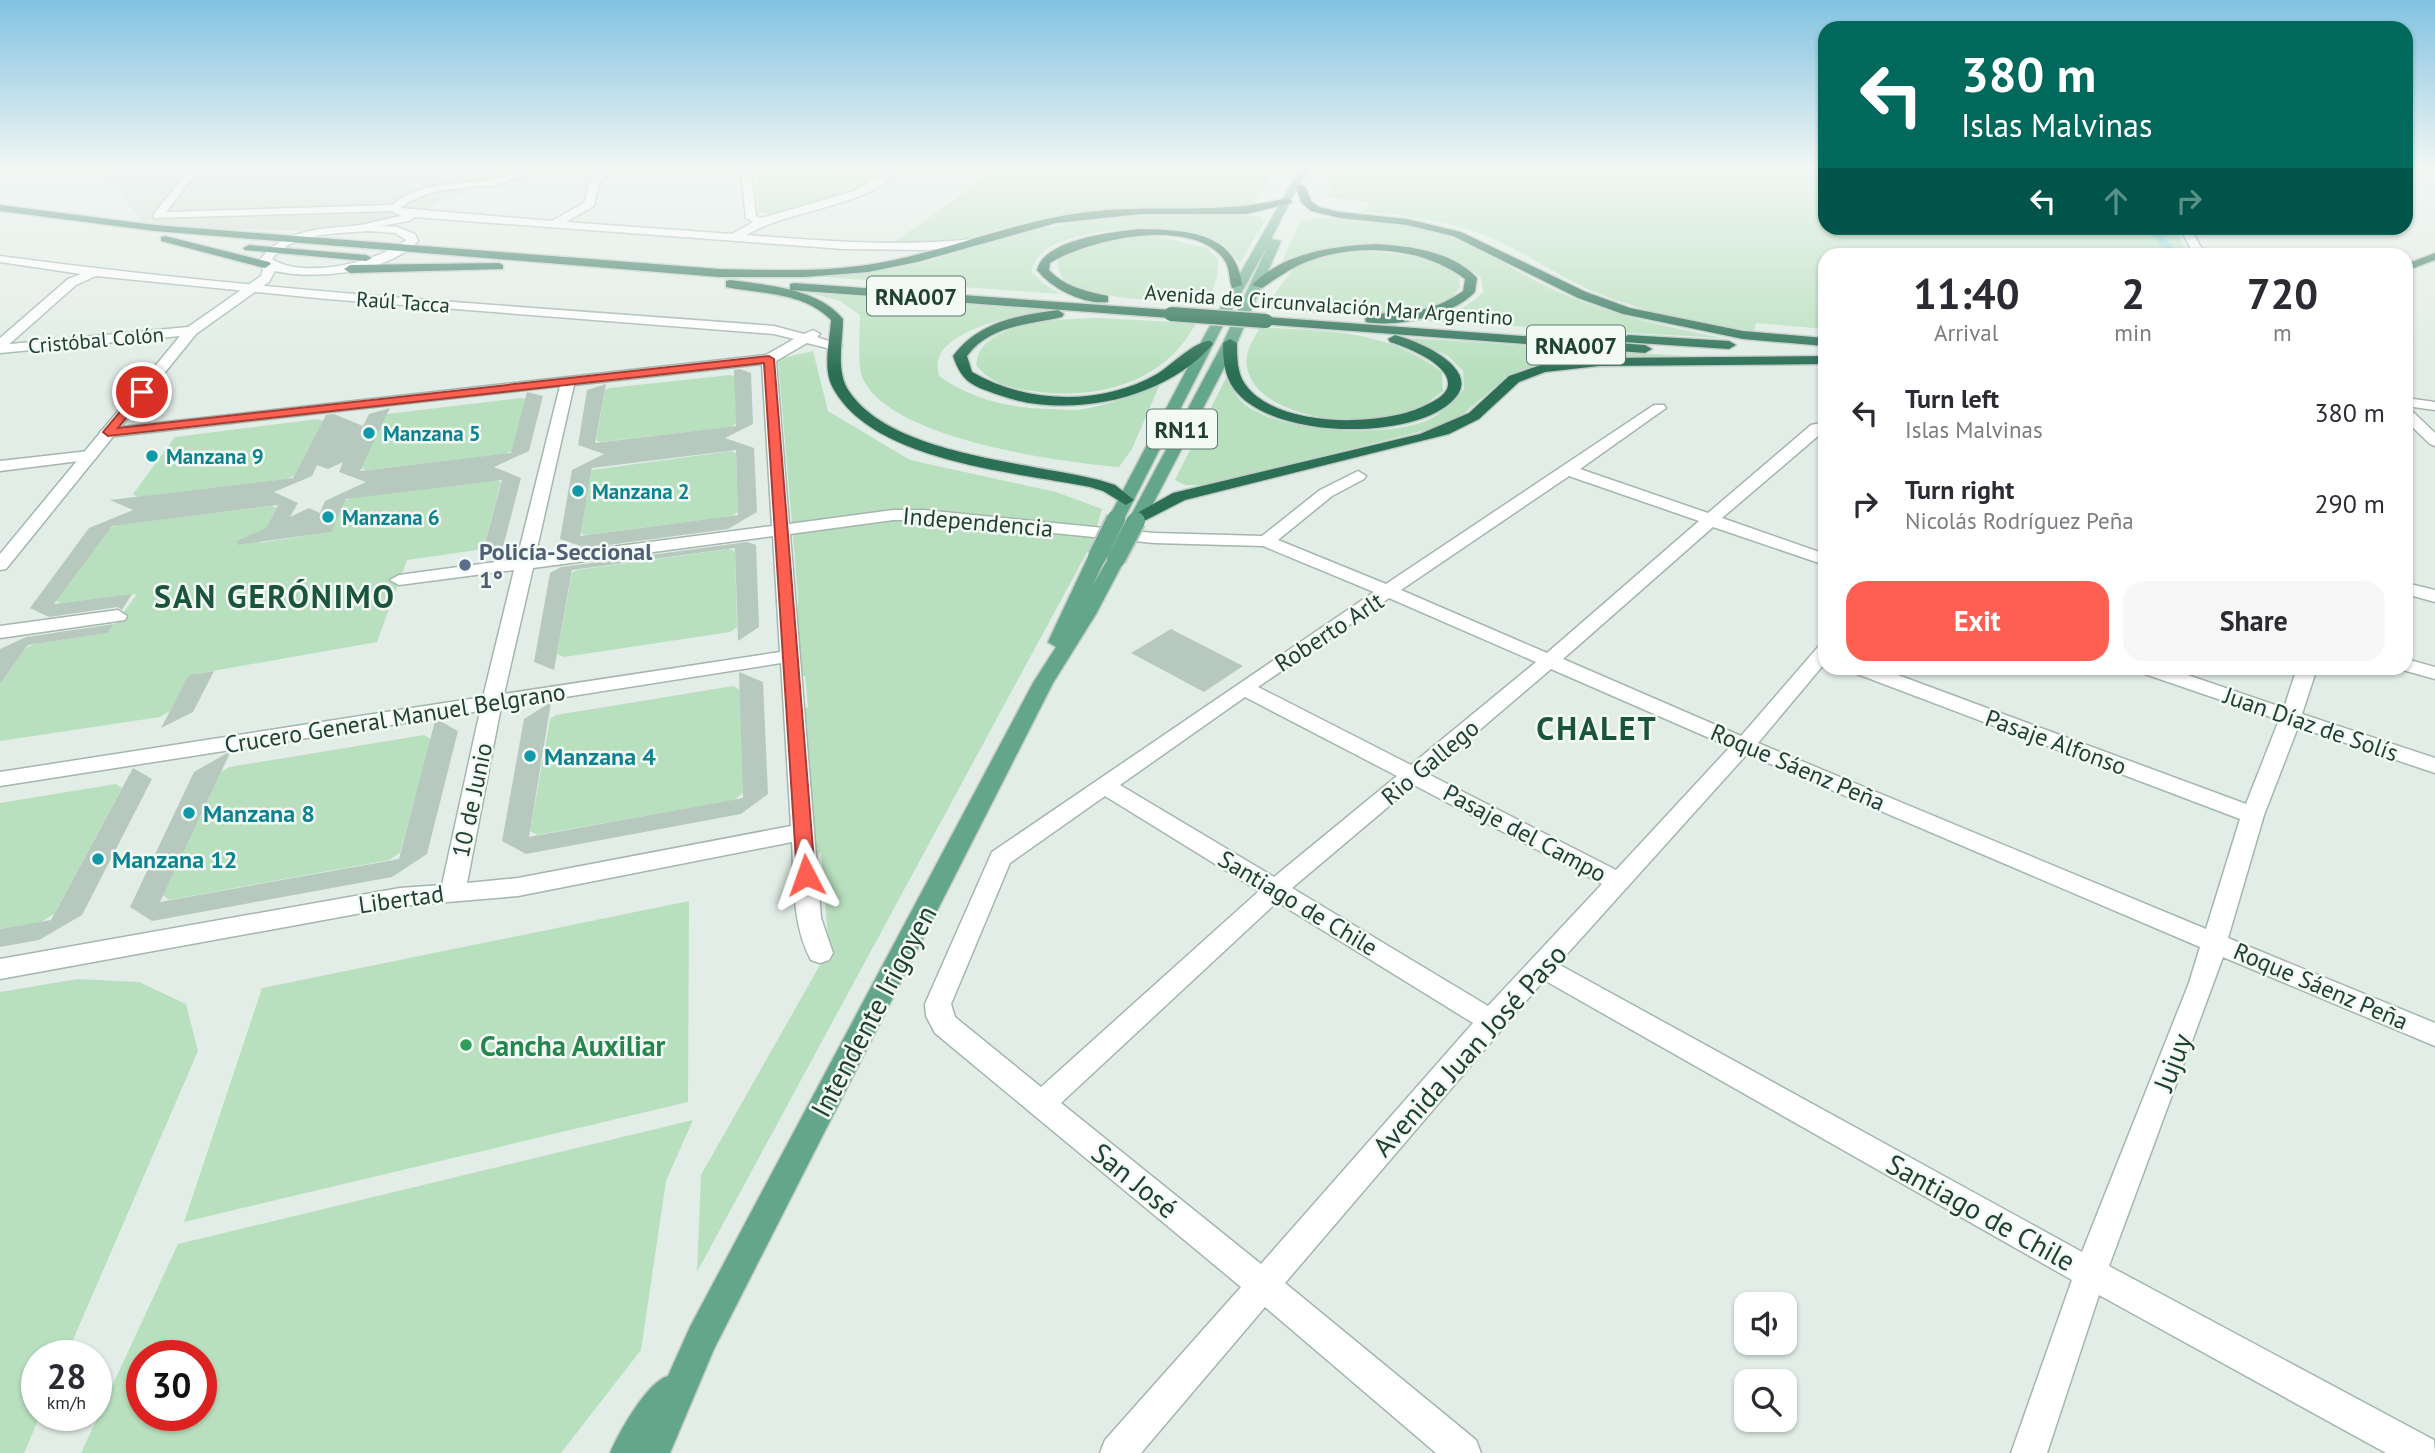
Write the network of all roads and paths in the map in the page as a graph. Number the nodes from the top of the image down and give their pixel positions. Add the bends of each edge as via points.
1 (148, 237) edge
2 (286, 237) edge
3 (309, 237) edge
4 (402, 237) edge
5 (410, 237) edge
6 (719, 237) edge
7 (992, 237) edge
8 (1104, 237) edge
9 (1183, 237) edge
10 (1265, 237) edge
11 (1279, 237) edge
12 (1466, 237) edge
13 (303, 238) junction
14 (734, 238) joint
15 (164, 239) junction
16 (409, 242) junction
17 (974, 242) junction
18 (909, 247) junction
19 (273, 250) junction
20 (2435, 256) edge
21 (382, 259) junction
22 (911, 260) junction
23 (0, 261) edge
24 (269, 265) junction
25 (2413, 265) edge
26 (505, 267) junction
27 (332, 270) junction
28 (2435, 270) edge
29 (94, 272) junction
30 (713, 277) junction
31 (2413, 278) edge
32 (1236, 285) junction
33 (1258, 285) junction
34 (254, 290) junction
35 (1130, 308) junction
36 (1268, 318) junction
37 (1342, 320) junction
38 (837, 325) junction
39 (1328, 326) junction
40 (191, 331) junction
41 (806, 338) junction
42 (1230, 343) junction
43 (1818, 343) edge
44 (1206, 344) junction
45 (1818, 344) edge
46 (835, 346) junction
47 (0, 347) edge
48 (1818, 357) edge
49 (1818, 357) edge
50 (769, 359) junction
51 (568, 382) junction
52 (2413, 403) edge
53 (2435, 407) edge
54 (1659, 408) dead end
55 (2413, 420) edge
56 (1818, 428) edge
57 (108, 432) junction
58 (2430, 436) edge
59 (89, 456) junction
60 (0, 466) edge
61 (1568, 470) junction
62 (1359, 476) dead end
63 (1126, 500) junction
64 (1137, 519) junction
65 (1713, 521) junction
66 (781, 529) junction
67 (1266, 541) junction
68 (1106, 558) junction
69 (1818, 558) edge
70 (526, 564) junction
71 (0, 565) edge
72 (399, 580) dead end
73 (2413, 590) edge
74 (1390, 592) junction
75 (2435, 596) edge
76 (118, 616) dead end
77 (0, 632) edge
78 (790, 656) junction
79 (1549, 661) junction
80 (1818, 661) edge
81 (2413, 666) edge
82 (2435, 673) edge
83 (1878, 675) edge
84 (2167, 675) edge
85 (2304, 675) edge
86 (1244, 688) junction
87 (492, 702) junction
88 (2291, 717) junction
89 (1744, 745) junction
90 (2435, 766) edge
91 (1414, 775) junction
92 (0, 779) edge
93 (1104, 785) junction
94 (2253, 815) junction
95 (803, 832) junction
96 (1000, 858) joint
97 (1619, 882) junction
98 (1276, 889) junction
99 (453, 891) junction
100 (2213, 940) junction
101 (820, 953) dead end
102 (1542, 967) junction
103 (0, 970) edge
104 (1491, 1021) junction
105 (2435, 1035) edge
106 (1042, 1103) junction
107 (2090, 1273) junction
108 (1264, 1285) junction
109 (702, 1338) junction
110 (628, 1453) edge
111 (652, 1453) edge
112 (1118, 1453) edge
113 (1463, 1453) edge
114 (2029, 1453) edge
115 (2421, 1453) edge

1 - 15 highway, RNA007
2 - 13 highway, RNA007
3 - 13 street
4 - 16 street
5 - 16 street
6 - 14 street
7 - 17 highway
8 - 35 highway via 1059,250 1045,261 1043,270 1063,287
9 - 32 highway via 1218,248 1231,261
10 - 32 main road, Intendente Irigoyen / RN11
11 - 33 main road, Intendente Irigoyen / RN11
12 - 43 highway via 1570,290 1627,311 1697,328
13 - 16 highway, RNA007
13 - 19 street
14 - 18 street
15 - 19 highway, RNA007
15 - 24 highway, RNA007
16 - 21 street
16 - 30 highway, RNA007
17 - 18 street
17 - 22 highway
18 - 22 street via 915,253
19 - 21 highway, RNA007
19 - 24 street via 267,256
20 - 25 highway
21 - 26 highway, RNA007
21 - 27 street
22 - 30 highway via 832,272
23 - 29 street, Raúl Tacca
24 - 27 street via 293,271
24 - 34 street via 269,274
26 - 27 highway, RNA007
26 - 30 highway, RNA007
27 - 34 street
28 - 31 highway
29 - 34 street, Raúl Tacca
29 - 47 street via 72,282
30 - 35 highway, RNA007
30 - 38 highway via 817,302 834,314
32 - 44 main road, Intendente Irigoyen / RN11
33 - 37 highway via 1314,255 1361,249 1423,254 1452,264 1471,278 1469,292 1445,308 1408,316
33 - 42 main road, Intendente Irigoyen / RN11
34 - 40 street
34 - 41 street, Raúl Tacca via 774,330
35 - 36 highway, Avenida de Circunvalación Mar Argentino / RNA007, bridge
35 - 44 highway via 1015,322 972,341 960,356 961,366 976,381 1009,394 1060,400 1094,398 1161,378
36 - 37 highway, Avenida de Circunvalación Mar Argentino / RNA007
36 - 39 highway, Avenida de Circunvalación Mar Argentino / RNA007
37 - 45 highway, Avenida de Circunvalación Mar Argentino / RNA007 via 1690,343
38 - 41 street
38 - 46 highway
39 - 42 highway via 1418,346 1453,373 1455,387 1446,401 1401,420 1350,424 1290,416 1265,407 1243,391 1233,374
39 - 48 highway, Avenida de Circunvalación Mar Argentino / RNA007
40 - 47 street, Cristóbal Colón
40 - 57 street
41 - 46 street, Raúl Tacca
41 - 50 street
42 - 64 main road, Intendente Irigoyen / RN11
44 - 63 main road, Intendente Irigoyen / RN11
46 - 63 highway via 839,387 855,408 882,428 966,458 1093,483
49 - 64 highway via 1599,362 1535,371 1516,378 1477,414 1455,426 1179,496
50 - 51 street
50 - 66 street
51 - 57 street
51 - 70 street, 10 de Junio
52 - 53 street
54 - 61 street, Roberto Arlt
55 - 58 street
56 - 65 street, Rio Gallego
57 - 59 street
59 - 60 street
59 - 71 street
61 - 65 street
61 - 74 street, Roberto Arlt
62 - 67 street via 1318,498
63 - 68 main road, Intendente Irigoyen / RN11, bridge
64 - 68 main road, Intendente Irigoyen / RN11, bridge
65 - 69 street
65 - 79 street, Rio Gallego
66 - 67 street, Independencia via 924,514 1154,538
66 - 70 street, Independencia
66 - 78 street
67 - 74 street, Roque Sáenz Peña
68 - 109 main road, Intendente Irigoyen / RN11 via 1087,614 1043,683
70 - 72 street, Independencia
70 - 87 street, 10 de Junio
73 - 75 street
74 - 79 street, Roque Sáenz Peña
74 - 86 street, Roberto Arlt
76 - 77 street
78 - 87 street, Crucero General Manuel Belgrano
78 - 95 street
79 - 89 street, Roque Sáenz Peña
79 - 91 street, Rio Gallego
80 - 89 street, Avenida Juan José Paso
81 - 82 street
83 - 94 street, Pasaje Alfonso
84 - 88 street, Juan Díaz de Solís
85 - 88 street, Jujuy
86 - 91 street, Pasaje del Campo
86 - 93 street, Roberto Arlt
87 - 92 street, Crucero General Manuel Belgrano
87 - 99 street, 10 de Junio
88 - 90 street, Juan Díaz de Solís
88 - 94 street, Jujuy
89 - 97 street, Avenida Juan José Paso
89 - 100 street, Roque Sáenz Peña
91 - 97 street, Pasaje del Campo
91 - 98 street, Rio Gallego
93 - 96 street, Roberto Arlt
93 - 98 street, Santiago de Chile
94 - 100 street, Jujuy
95 - 99 street, Libertad via 518,887
95 - 101 street via 809,918
96 - 106 street, San José via 938,1004 939,1017
97 - 102 street, Avenida Juan José Paso
98 - 104 street, Santiago de Chile
98 - 106 street, Rio Gallego
99 - 103 street, Libertad
100 - 105 street, Roque Sáenz Peña
100 - 107 street, Jujuy via 2202,983
102 - 104 street, Avenida Juan José Paso
102 - 107 street, Santiago de Chile
104 - 108 street, Avenida Juan José Paso
106 - 108 street, San José
107 - 114 street, Jujuy
107 - 115 street, Santiago de Chile
108 - 112 street, Avenida Juan José Paso
108 - 113 street, San José
109 - 110 main road, Intendente Irigoyen
109 - 111 main road, Intendente Irigoyen

